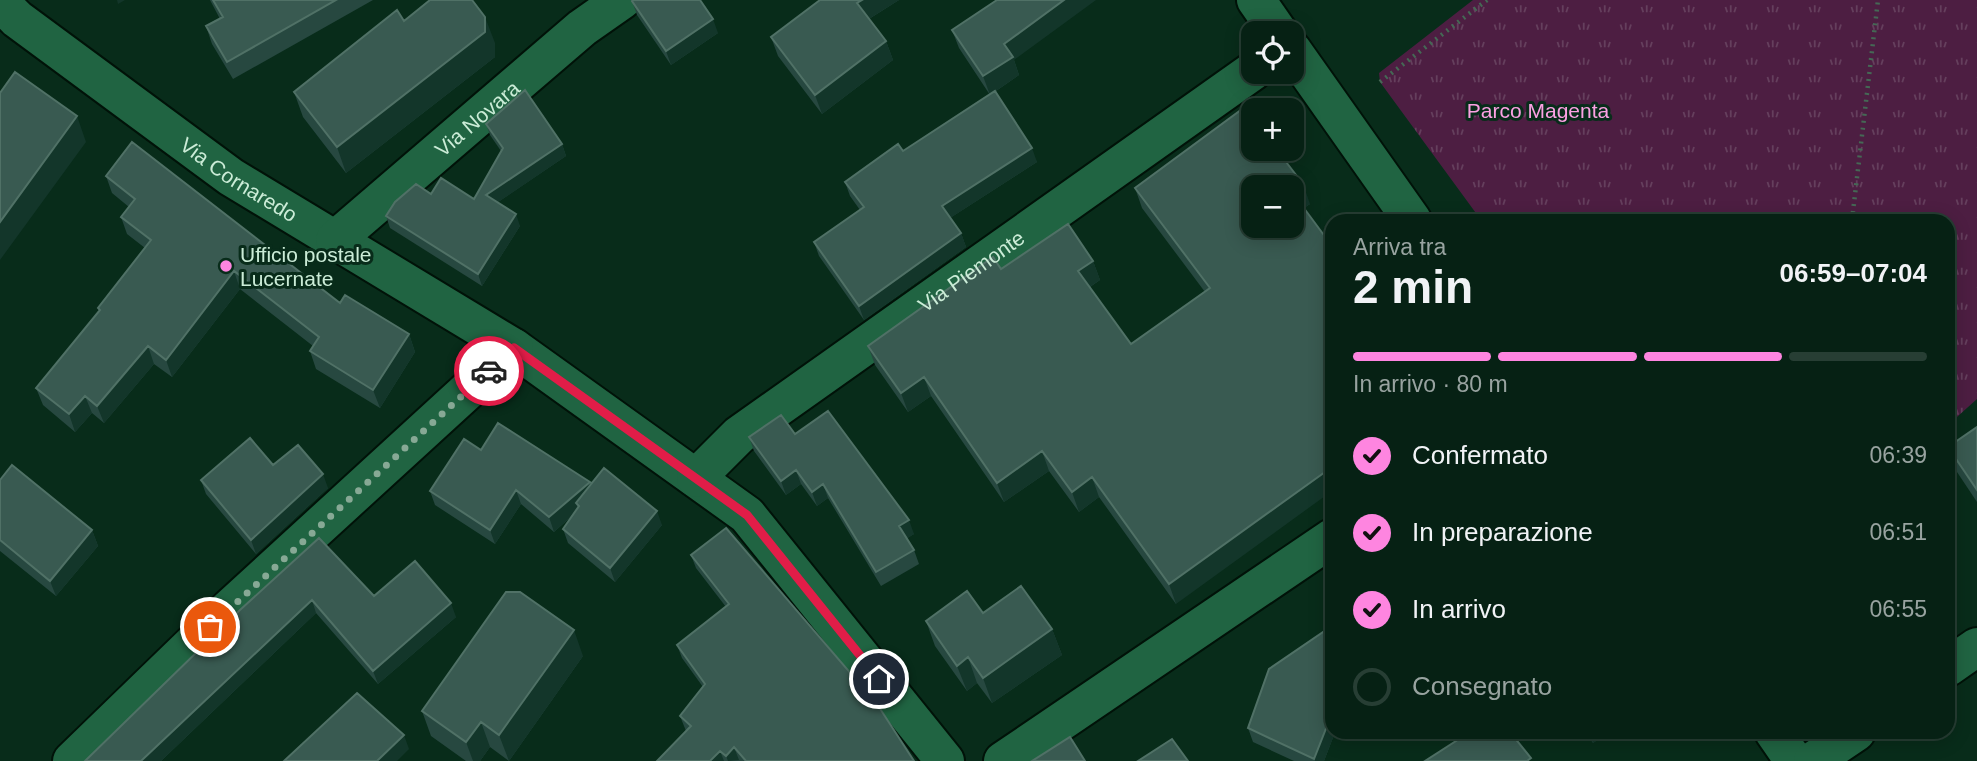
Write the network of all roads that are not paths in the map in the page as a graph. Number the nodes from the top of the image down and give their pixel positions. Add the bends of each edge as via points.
1 (622, 0) edge
2 (1256, 0) edge
3 (0, 2) edge
4 (1271, 21) edge
5 (1304, 67) edge
6 (1241, 79) edge
7 (1408, 214) edge
8 (335, 240) junction
9 (514, 348) junction
10 (696, 478) junction
11 (1325, 543) edge
12 (1977, 647) edge
13 (1955, 662) edge
14 (1779, 739) edge
15 (1846, 739) edge
16 (72, 761) edge
17 (945, 761) edge
18 (1003, 761) edge
19 (1794, 761) edge
20 (1814, 761) edge

1 - 8 street, Via Novara via 582,28
2 - 4 street
3 - 8 street, Via Cornaredo via 230,177
5 - 7 street
6 - 10 street, Via Piemonte via 739,435
8 - 9 street, Via Cornaredo
9 - 10 street, Via Cornaredo
9 - 16 street via 230,608
10 - 17 street, Via Cornaredo via 747,515
11 - 18 street
12 - 13 street
14 - 19 street
15 - 20 street

